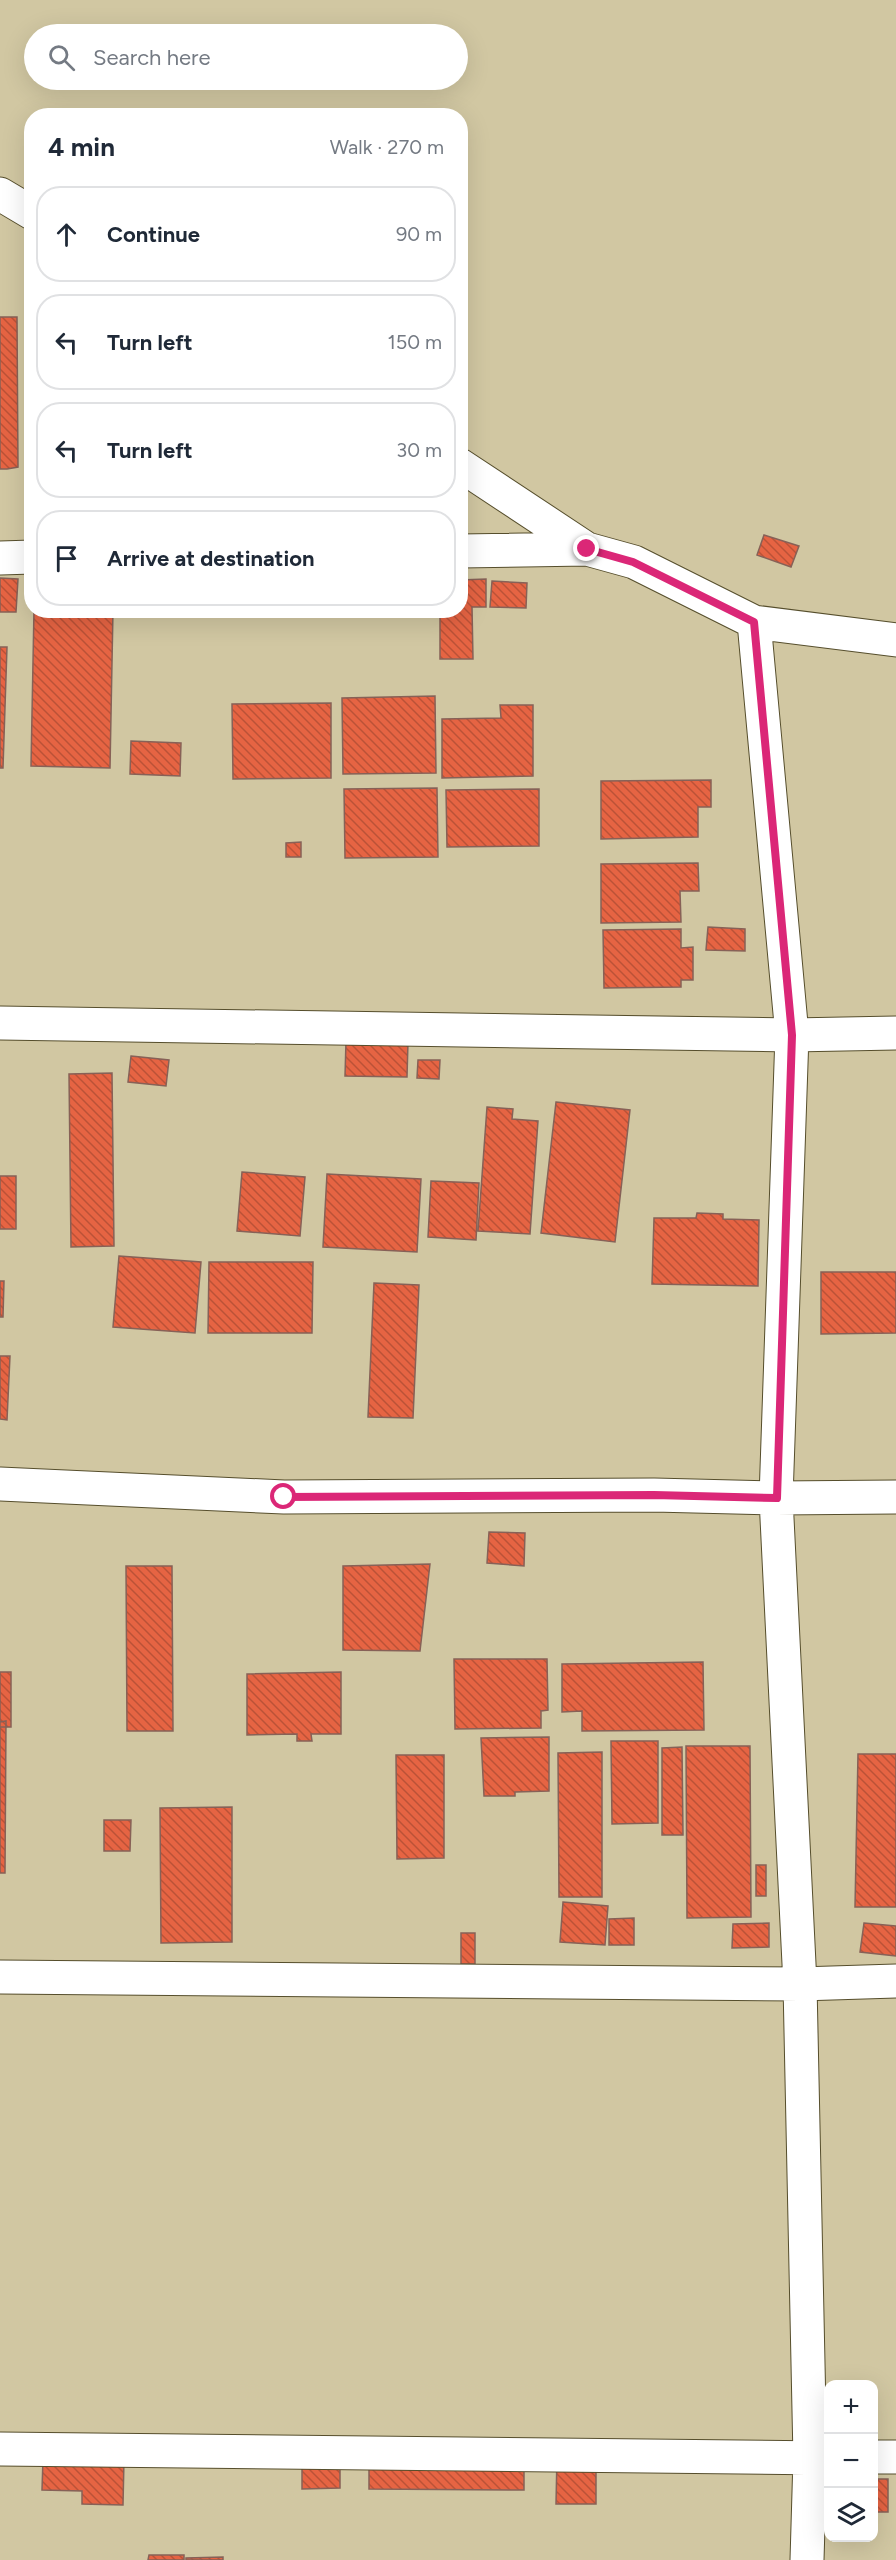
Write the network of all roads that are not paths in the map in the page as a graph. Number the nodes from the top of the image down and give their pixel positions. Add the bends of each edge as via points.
1 (0, 194) edge
2 (24, 208) edge
3 (468, 470) edge
4 (587, 549) junction
5 (468, 551) edge
6 (24, 557) edge
7 (0, 558) edge
8 (754, 622) junction
9 (896, 640) edge
10 (0, 1023) edge
11 (896, 1033) edge
12 (792, 1035) junction
13 (0, 1484) edge
14 (896, 1497) edge
15 (777, 1498) junction
16 (0, 1977) edge
17 (896, 1981) edge
18 (800, 1984) junction
19 (0, 2449) edge
20 (878, 2457) edge
21 (896, 2457) edge
22 (819, 2458) edge
23 (807, 2560) edge

1 - 2 street
3 - 4 street
4 - 5 street
4 - 8 street via 633,562
6 - 7 street
8 - 9 street
8 - 12 street
10 - 12 street
11 - 12 street
12 - 15 street
13 - 15 street via 284,1497
14 - 15 street
15 - 18 street
16 - 18 street
17 - 18 street
18 - 22 street
19 - 22 street
20 - 21 street
22 - 23 street

